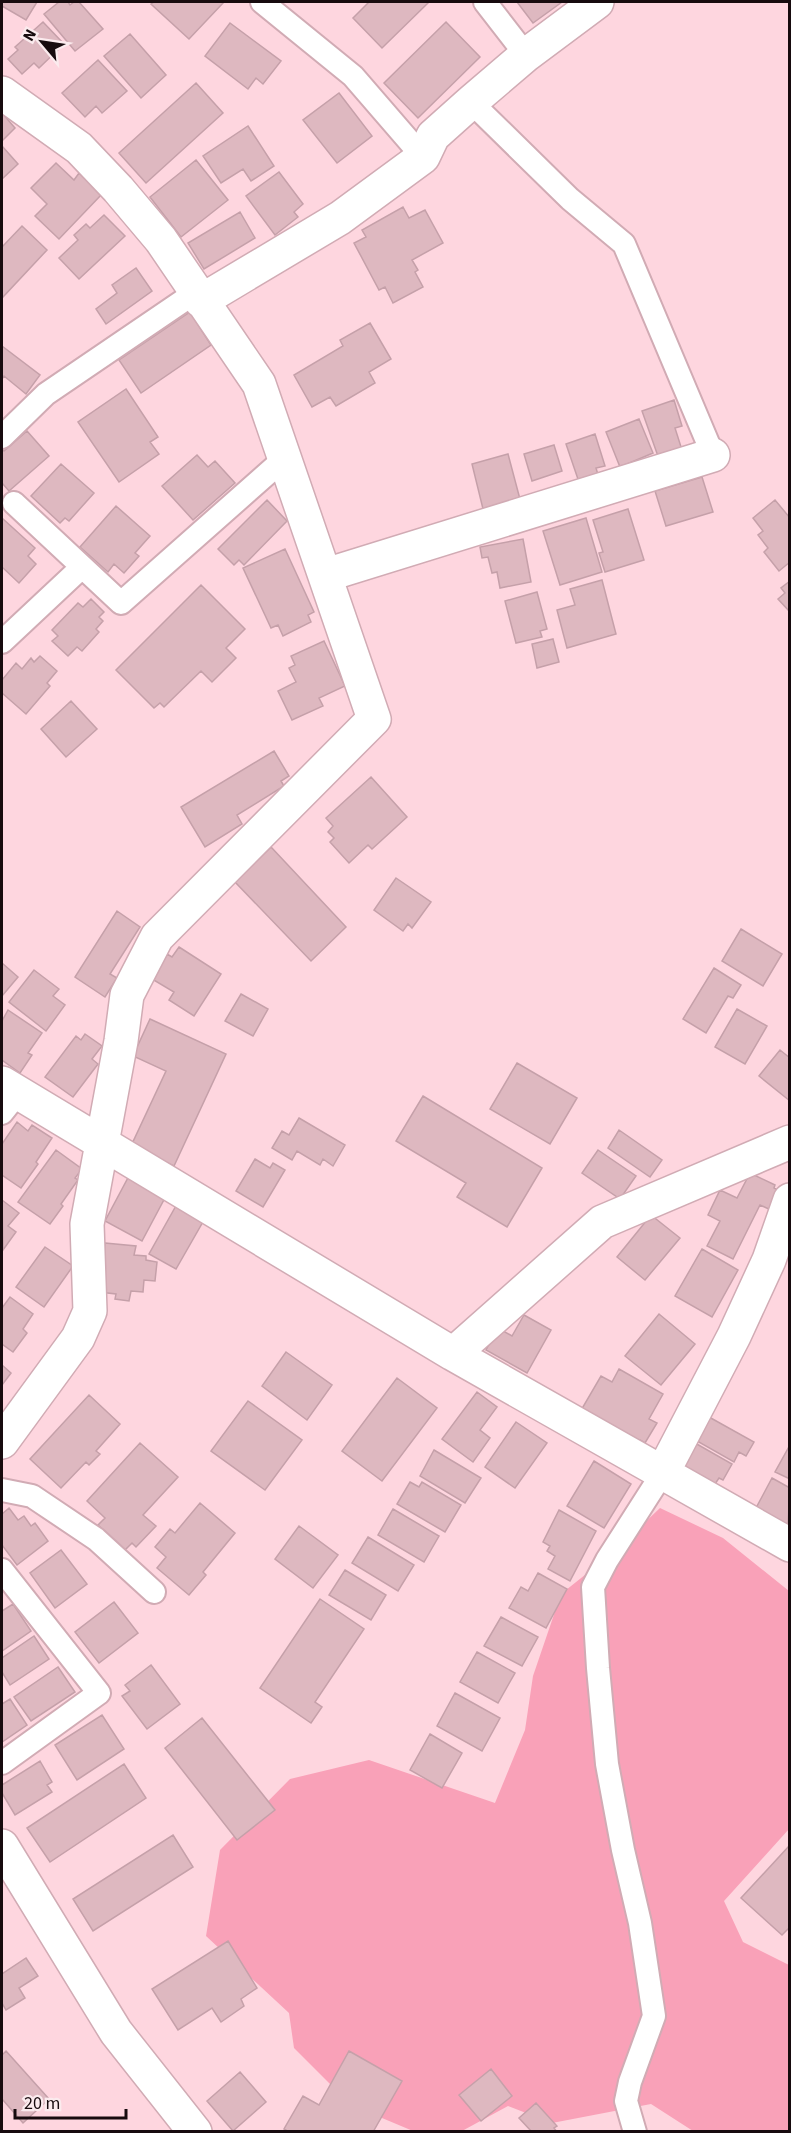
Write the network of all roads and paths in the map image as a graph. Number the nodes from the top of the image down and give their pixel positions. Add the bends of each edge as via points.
1 (262, 2) edge
2 (485, 2) edge
3 (597, 2) edge
4 (526, 55) junction
5 (2, 93) edge
6 (471, 102) junction
7 (423, 157) junction
8 (199, 297) junction
9 (2, 436) edge
10 (713, 455) joint
11 (285, 458) junction
12 (14, 503) dead end
13 (82, 567) junction
14 (326, 575) junction
15 (2, 642) edge
16 (7, 1096) edge
17 (789, 1142) edge
18 (101, 1143) junction
19 (789, 1200) edge
20 (453, 1354) junction
21 (2, 1442) edge
22 (662, 1474) junction
23 (2, 1490) edge
24 (789, 1545) edge
25 (2, 1570) edge
26 (153, 1592) dead end
27 (2, 1763) edge
28 (2, 1846) edge
29 (195, 2132) edge
30 (635, 2132) edge

1 - 7 lane via 353,76
2 - 4 lane
3 - 4 street
4 - 6 street
5 - 8 street via 80,148 160,240
6 - 7 street via 433,136
6 - 10 lane via 570,199 624,244
7 - 8 street via 340,218
8 - 9 lane via 46,394
8 - 11 street via 259,384
10 - 14 street
11 - 13 lane via 121,603
11 - 14 street
12 - 13 lane
13 - 15 lane
14 - 18 street via 374,719 157,937 127,995
16 - 18 street
17 - 20 street via 602,1222
18 - 20 street
18 - 21 street via 87,1224 90,1311 78,1338
19 - 22 street via 769,1260 734,1336
20 - 22 street
22 - 24 street
22 - 30 lane via 593,1587 607,1764 640,1923 654,2016 626,2102
23 - 26 lane via 32,1496 96,1539
25 - 27 lane via 99,1693
28 - 29 street via 116,2032

